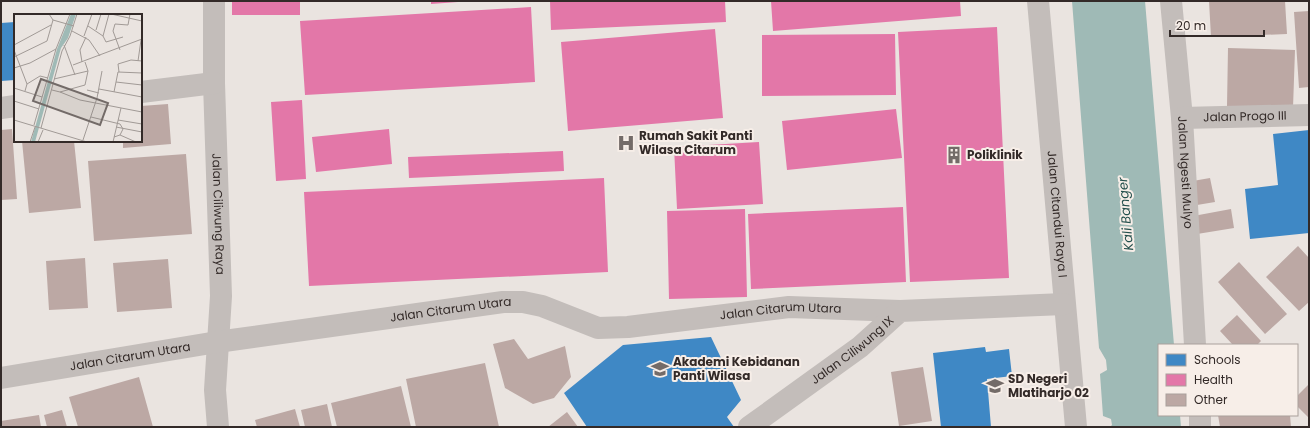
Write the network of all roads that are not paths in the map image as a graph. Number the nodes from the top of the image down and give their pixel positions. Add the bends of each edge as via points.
1 (214, 1) edge
2 (1038, 1) edge
3 (1171, 1) edge
4 (214, 83) junction
5 (142, 92) edge
6 (14, 106) edge
7 (1, 108) edge
8 (1309, 115) edge
9 (1182, 118) junction
10 (1064, 304) junction
11 (900, 311) junction
12 (217, 342) junction
13 (1195, 344) edge
14 (1, 378) edge
15 (1200, 416) edge
16 (218, 427) edge
17 (749, 427) edge
18 (1076, 427) edge
19 (1200, 427) edge

1 - 4 street, Jalan Ciliwung Raya
2 - 10 street, Jalan Citandui Raya I
3 - 9 street, Jalan Ngesti Mulyo
4 - 5 street
4 - 12 street, Jalan Ciliwung Raya via 221,296
6 - 7 street
8 - 9 street, Jalan Progo III
9 - 13 street, Jalan Ngesti Mulyo
10 - 11 street, Jalan Ciliwung IX
10 - 18 street, Jalan Citandui Raya I
11 - 12 street, Jalan Citarum Utara via 789,307 628,327 598,328 542,306 523,302 503,302
11 - 17 street, Jalan Ciliwung IX via 860,347
12 - 14 street, Jalan Citarum Utara
12 - 16 street, Jalan Ciliwung Raya via 215,390
15 - 19 street

